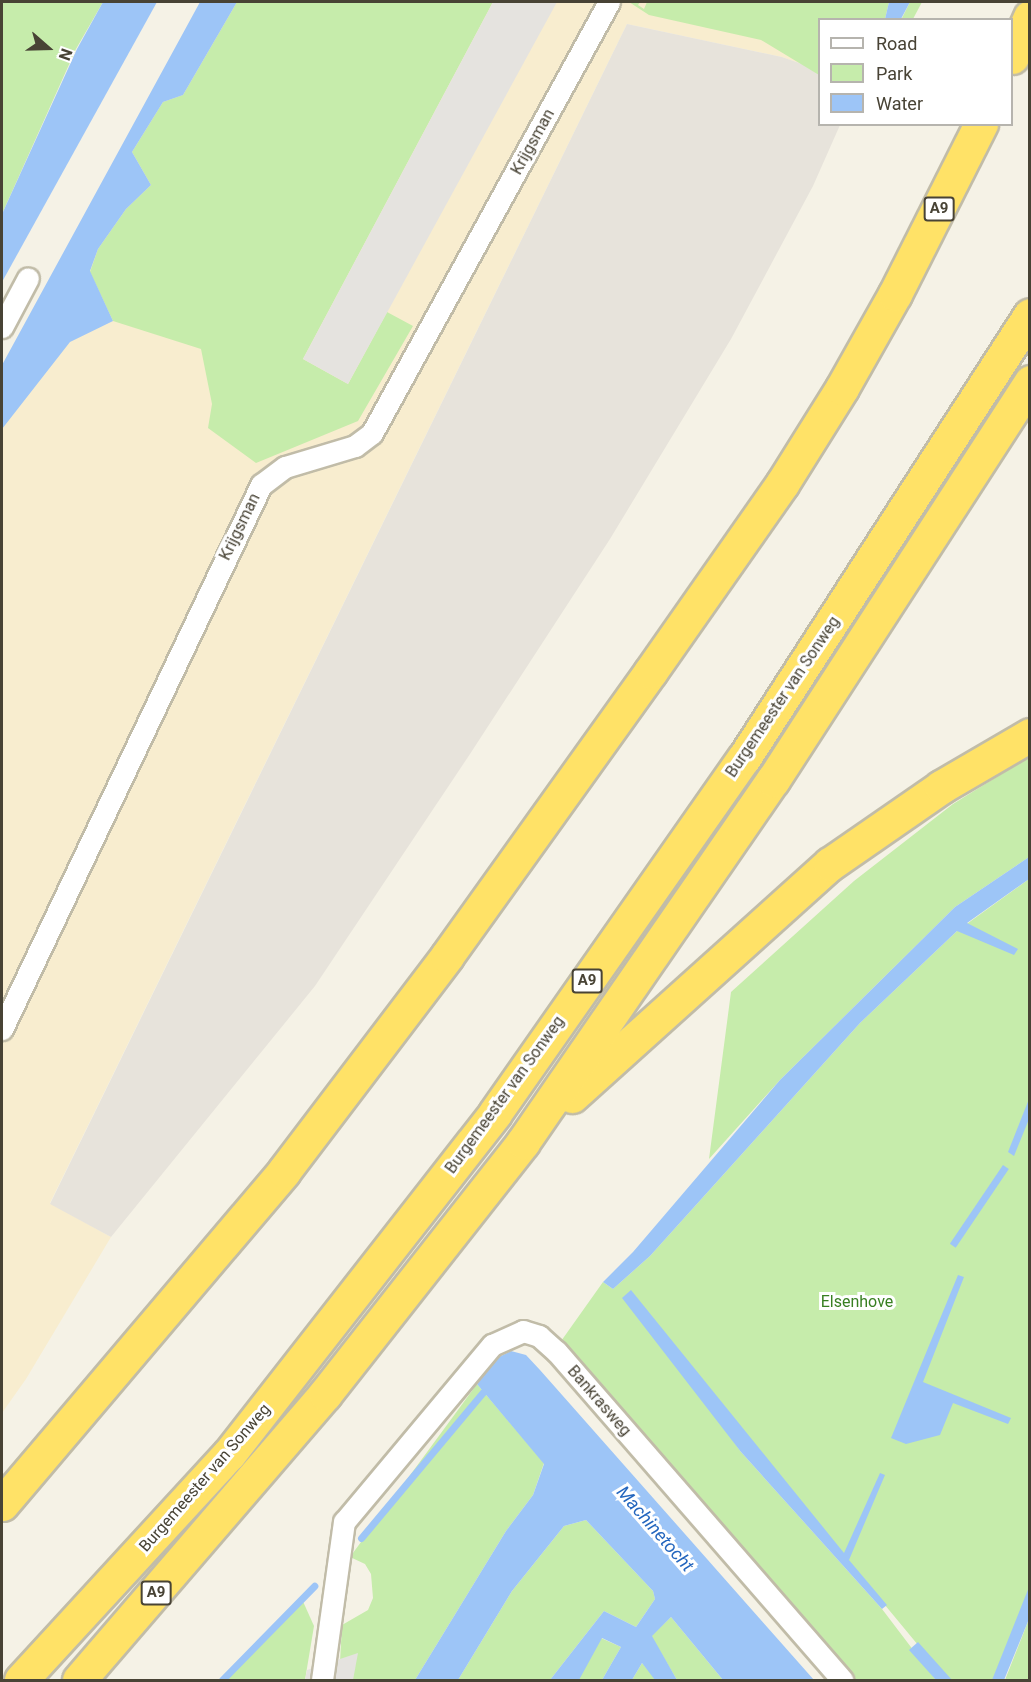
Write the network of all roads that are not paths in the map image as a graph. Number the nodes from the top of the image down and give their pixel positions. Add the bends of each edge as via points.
1 (609, 2) edge
2 (1029, 17) edge
3 (1013, 53) edge
4 (980, 126) edge
5 (28, 278) dead end
6 (1029, 315) edge
7 (2, 327) edge
8 (1029, 382) edge
9 (1029, 735) edge
10 (2, 1029) edge
11 (523, 1142) junction
12 (2, 1504) edge
13 (21, 1680) edge
14 (79, 1680) edge
15 (322, 1680) edge
16 (842, 1680) edge

1 - 10 street, Krijgsman via 372,433 355,446 285,467 261,485
2 - 3 highway
4 - 12 highway, A9 via 895,294 842,388 782,484 658,661 365,1066 284,1171
5 - 7 street
6 - 13 highway, Burgemeester van Sonweg / A9 via 744,758 495,1113 363,1288 229,1454
8 - 11 highway, A9 via 773,780
9 - 11 highway, A9 via 941,787 831,864
11 - 14 highway, A9 via 325,1394
15 - 16 street, Bankrasweg via 344,1522 492,1345 522,1330 557,1352

